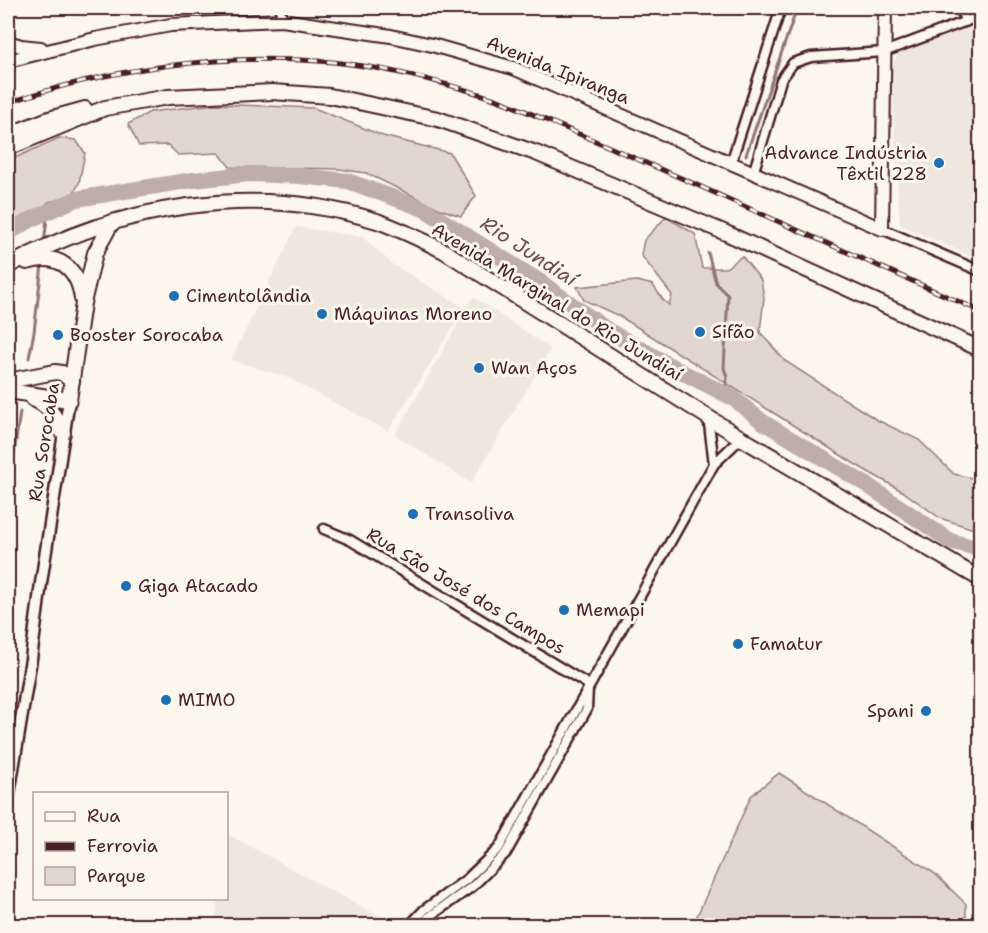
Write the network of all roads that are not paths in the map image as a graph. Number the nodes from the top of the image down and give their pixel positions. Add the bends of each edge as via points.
1 (782, 8) edge
2 (885, 8) edge
3 (961, 8) edge
4 (281, 14) edge
5 (981, 16) edge
6 (965, 22) junction
7 (8, 42) edge
8 (60, 47) junction
9 (884, 52) junction
10 (8, 60) edge
11 (105, 108) junction
12 (8, 135) edge
13 (8, 148) edge
14 (733, 164) junction
15 (751, 173) junction
16 (112, 222) junction
17 (882, 230) junction
18 (8, 267) edge
19 (981, 272) edge
20 (83, 303) junction
21 (78, 343) junction
22 (981, 349) edge
23 (55, 372) junction
24 (8, 381) edge
25 (72, 381) junction
26 (8, 391) edge
27 (69, 400) junction
28 (708, 416) junction
29 (63, 433) junction
30 (741, 438) junction
31 (714, 464) junction
32 (324, 529) dead end
33 (981, 579) edge
34 (589, 685) junction
35 (8, 800) edge
36 (409, 926) edge
37 (421, 926) edge

1 - 14 street
2 - 9 main road
3 - 6 street
4 - 8 main road, Avenida Ipiranga via 171,25
4 - 14 main road, Avenida Ipiranga via 391,36 513,68
5 - 6 street
6 - 9 street
7 - 8 main road, Avenida Ipiranga via 29,48
8 - 10 main road, Avenida Ipiranga
9 - 15 street via 811,57 793,63 782,80
9 - 17 main road
11 - 12 main road via 66,114
11 - 13 main road
11 - 22 main road via 168,97 272,92 330,96 438,119 536,153 726,233
14 - 15 main road, Avenida Ipiranga
15 - 17 main road, Avenida Ipiranga
16 - 18 main road, Avenida Marginal do Rio Jundiaí via 62,239
16 - 20 main road, Rua Sorocaba via 95,253
16 - 28 main road, Avenida Marginal do Rio Jundiaí via 194,205 240,202 286,203 377,221 444,251
17 - 19 street, Avenida Ipiranga
18 - 20 main road via 38,258 56,260 78,279
20 - 21 main road, Rua Sorocaba
21 - 23 main road
21 - 25 main road, Rua Sorocaba
23 - 24 main road
23 - 25 main road
25 - 27 main road, Rua Sorocaba
26 - 27 main road
26 - 29 main road via 47,407
27 - 29 street, Rua Sorocaba
28 - 30 main road, Avenida Marginal do Rio Jundiaí
28 - 31 street
29 - 35 street, Rua Sorocaba
30 - 31 street
30 - 33 main road, Avenida Marginal do Rio Jundiaí
31 - 34 street
32 - 34 street, Rua São José dos Campos via 350,540
34 - 36 street via 499,848
34 - 37 street via 587,709 506,853 473,886

